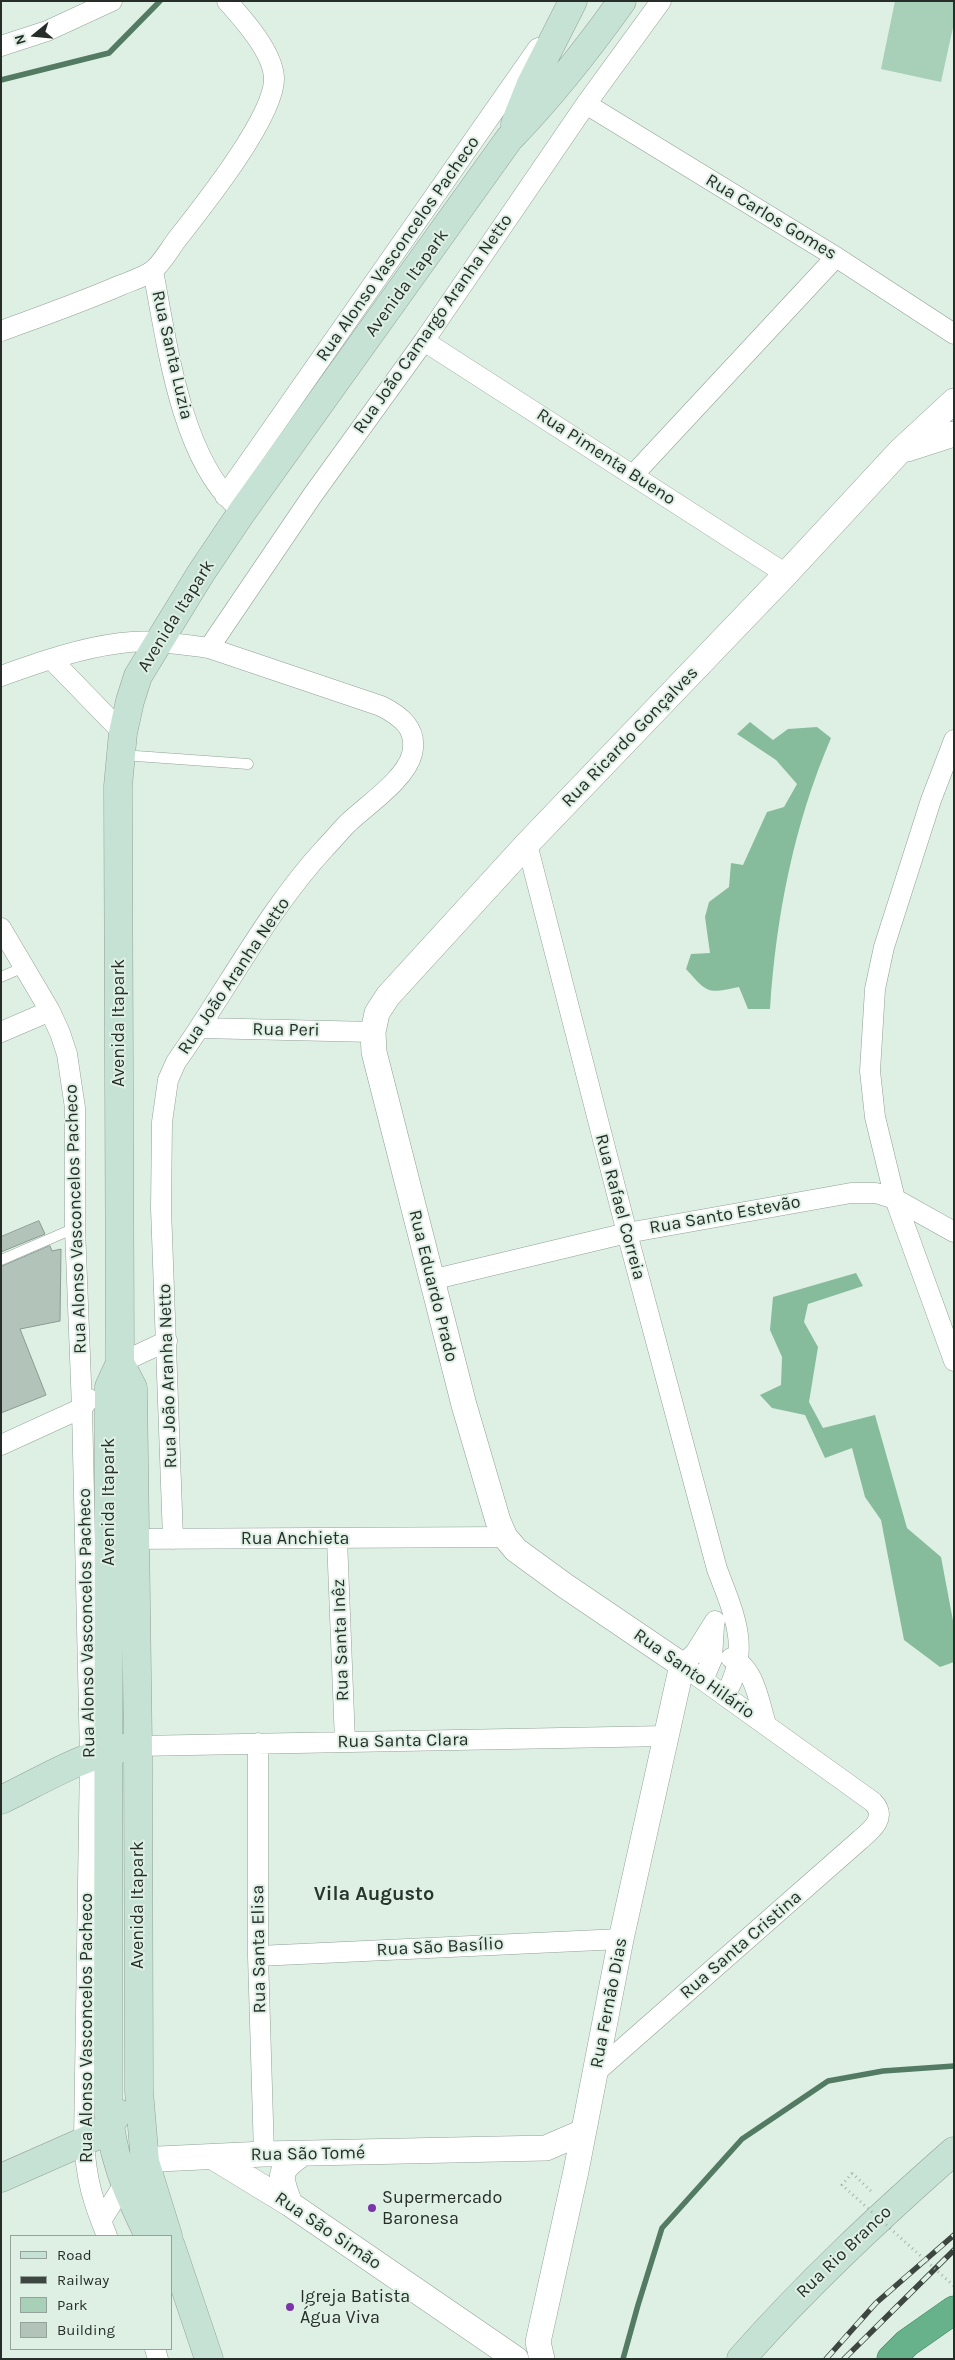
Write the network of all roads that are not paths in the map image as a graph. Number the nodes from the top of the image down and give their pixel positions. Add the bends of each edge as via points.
1 (112, 1) edge
2 (227, 1) edge
3 (572, 1) edge
4 (622, 1) edge
5 (661, 1) edge
6 (1, 30) edge
7 (11, 43) edge
8 (586, 104) junction
9 (509, 139) junction
10 (836, 257) junction
11 (153, 271) junction
12 (1, 331) edge
13 (954, 334) edge
14 (424, 341) junction
15 (954, 401) edge
16 (954, 434) edge
17 (900, 451) junction
18 (634, 474) junction
19 (234, 504) junction
20 (786, 574) junction
21 (158, 641) junction
22 (209, 648) junction
23 (51, 659) junction
24 (1, 676) edge
25 (954, 740) edge
26 (122, 744) junction
27 (248, 764) dead end
28 (527, 844) junction
29 (1, 928) edge
30 (24, 967) junction
31 (1, 977) edge
32 (50, 1011) junction
33 (200, 1028) junction
34 (1, 1032) edge
35 (373, 1032) junction
36 (895, 1199) junction
37 (75, 1228) junction
38 (954, 1232) edge
39 (627, 1233) junction
40 (1, 1260) edge
41 (431, 1280) junction
42 (168, 1341) junction
43 (954, 1361) edge
44 (120, 1363) junction
45 (82, 1408) junction
46 (1, 1445) edge
47 (505, 1536) junction
48 (337, 1538) junction
49 (135, 1539) junction
50 (174, 1539) junction
51 (97, 1540) junction
52 (716, 1569) junction
53 (715, 1621) junction
54 (712, 1659) junction
55 (739, 1662) junction
56 (682, 1665) junction
57 (703, 1680) junction
58 (725, 1695) junction
59 (766, 1724) junction
60 (667, 1736) junction
61 (345, 1742) junction
62 (258, 1743) junction
63 (138, 1746) junction
64 (99, 1754) junction
65 (1, 1800) edge
66 (880, 1814) joint
67 (138, 1881) junction
68 (622, 1939) junction
69 (258, 1956) junction
70 (596, 2072) junction
71 (139, 2091) junction
72 (109, 2126) junction
73 (584, 2132) junction
74 (84, 2141) junction
75 (546, 2148) junction
76 (954, 2151) edge
77 (264, 2154) junction
78 (302, 2154) junction
79 (214, 2157) junction
80 (145, 2162) junction
81 (576, 2171) junction
82 (1, 2178) edge
83 (124, 2184) junction
84 (290, 2204) junction
85 (104, 2229) edge
86 (149, 2235) edge
87 (168, 2235) edge
88 (172, 2249) edge
89 (172, 2285) edge
90 (954, 2310) edge
91 (954, 2328) edge
92 (204, 2347) edge
93 (540, 2350) edge
94 (513, 2357) edge
95 (741, 2359) edge
96 (891, 2359) edge
97 (916, 2359) edge

1 - 7 street via 71,21
2 - 11 street via 266,53 274,75 273,87 254,130 214,192
3 - 9 main road, Rua Alonso Vasconcelos Pacheco via 531,84
3 - 19 street, Rua Alonso Vasconcelos Pacheco
4 - 9 main road, Avenida Itapark via 581,57
5 - 8 street, Rua João Camargo Aranha Netto
6 - 7 street
8 - 10 street, Rua Carlos Gomes
8 - 14 street, Rua João Camargo Aranha Netto
9 - 19 main road, Avenida Itapark
10 - 13 street, Rua Carlos Gomes
10 - 18 street
11 - 12 street via 92,298
11 - 19 street, Rua Santa Luzia via 175,382 189,430 208,469
14 - 18 street, Rua Pimenta Bueno
14 - 22 street, Rua João Camargo Aranha Netto via 312,496
15 - 17 street, Rua Ricardo Gonçalves
16 - 17 street, Rua Ricardo Gonçalves
17 - 20 street, Rua Ricardo Gonçalves
18 - 20 street, Rua Pimenta Bueno
19 - 21 main road, Avenida Itapark
20 - 28 street, Rua Ricardo Gonçalves
21 - 22 street, Rua João Aranha Netto
21 - 23 street, Rua João Aranha Netto via 122,642
21 - 26 main road, Avenida Itapark via 138,676
22 - 33 street, Rua João Aranha Netto via 398,714 408,725 413,747 404,770 348,824 305,872
23 - 24 street, Rua João Aranha Netto
23 - 26 street
25 - 36 street via 889,930 875,988 870,1071 875,1117
26 - 27 lane
26 - 44 main road, Avenida Itapark via 118,786
28 - 35 street, Rua Ricardo Gonçalves via 388,996 378,1013
28 - 39 street, Rua Rafael Correia
29 - 30 street, Rua Alonso Vasconcelos Pacheco
30 - 31 lane
30 - 32 street, Rua Alonso Vasconcelos Pacheco
32 - 34 street
32 - 37 street, Rua Alonso Vasconcelos Pacheco via 67,1054 74,1099
33 - 35 street, Rua Peri
33 - 42 street, Rua João Aranha Netto via 176,1062 168,1080 162,1122
35 - 41 street, Rua Eduardo Prado via 379,1074
36 - 38 street, Rua Santo Estevão
36 - 39 street, Rua Santo Estevão via 876,1193 851,1193
36 - 43 street
37 - 40 lane
37 - 45 street, Rua Alonso Vasconcelos Pacheco
39 - 41 street, Rua Santo Estevão
39 - 52 street, Rua Rafael Correia
41 - 47 street, Rua Eduardo Prado via 469,1422
42 - 44 street
42 - 50 street, Rua João Aranha Netto
44 - 45 street
44 - 49 main road, Avenida Itapark via 133,1388
44 - 51 main road, Avenida Itapark via 109,1387
45 - 46 street
45 - 51 street, Rua Alonso Vasconcelos Pacheco
47 - 48 street, Rua Anchieta
47 - 56 street, Rua Santo Hilário via 516,1550
48 - 50 street, Rua Anchieta
48 - 61 street, Rua Santa Inêz
49 - 50 street, Rua Anchieta
49 - 51 street, Rua Anchieta
49 - 63 main road, Avenida Itapark
51 - 64 main road, Avenida Itapark
52 - 53 street, Rua Rafael Correia
52 - 55 street, Rua Rafael Correia via 734,1618
53 - 54 street, Rua Rafael Correia
53 - 56 street via 695,1653
54 - 55 street via 726,1658
54 - 57 street, Rua Rafael Correia
55 - 58 street, Rua Rafael Correia
55 - 59 street via 753,1682
56 - 57 street, Rua Santo Hilário
56 - 60 street, Rua Fernão Dias
57 - 58 street, Rua Santo Hilário
58 - 59 street, Rua Santo Hilário
59 - 66 street, Rua Santo Hilário via 873,1802
60 - 61 street, Rua Santa Clara
60 - 68 street, Rua Fernão Dias
61 - 62 street, Rua Santa Clara
62 - 63 street, Rua Santa Clara
62 - 69 street, Rua Santa Elisa
63 - 64 main road
63 - 67 main road, Avenida Itapark
64 - 65 main road
64 - 67 main road via 122,1759 130,1772
64 - 72 main road, Avenida Itapark
64 - 74 street, Rua Alonso Vasconcelos Pacheco
66 - 70 street, Rua Santa Cristina via 867,1834
67 - 71 main road, Avenida Itapark
68 - 69 street, Rua São Basílio
68 - 70 street, Rua Fernão Dias
69 - 77 street, Rua Santa Elisa
70 - 73 street, Rua Fernão Dias
71 - 72 main road
71 - 80 main road, Avenida Itapark
72 - 74 main road
72 - 83 main road, Avenida Itapark
73 - 75 street, Rua São Tomé
73 - 81 street, Rua Fernão Dias
74 - 82 main road
74 - 85 street, Rua Alonso Vasconcelos Pacheco via 86,2174
75 - 78 street, Rua São Tomé
75 - 81 street
76 - 95 main road, Rua Rio Branco via 829,2266
77 - 78 street, Rua São Tomé
77 - 79 street, Rua São Tomé
78 - 84 street via 285,2166 283,2174
79 - 80 street, Rua São Tomé
79 - 84 street, Rua São Simão
80 - 83 street
80 - 87 main road, Avenida Itapark
81 - 93 street, Rua Fernão Dias
83 - 85 street
83 - 86 main road, Avenida Itapark
84 - 94 street, Rua São Simão
88 - 92 main road
89 - 92 main road
90 - 96 highway via 907,2343
91 - 97 highway
93 - 94 street, Rua Fernão Dias

